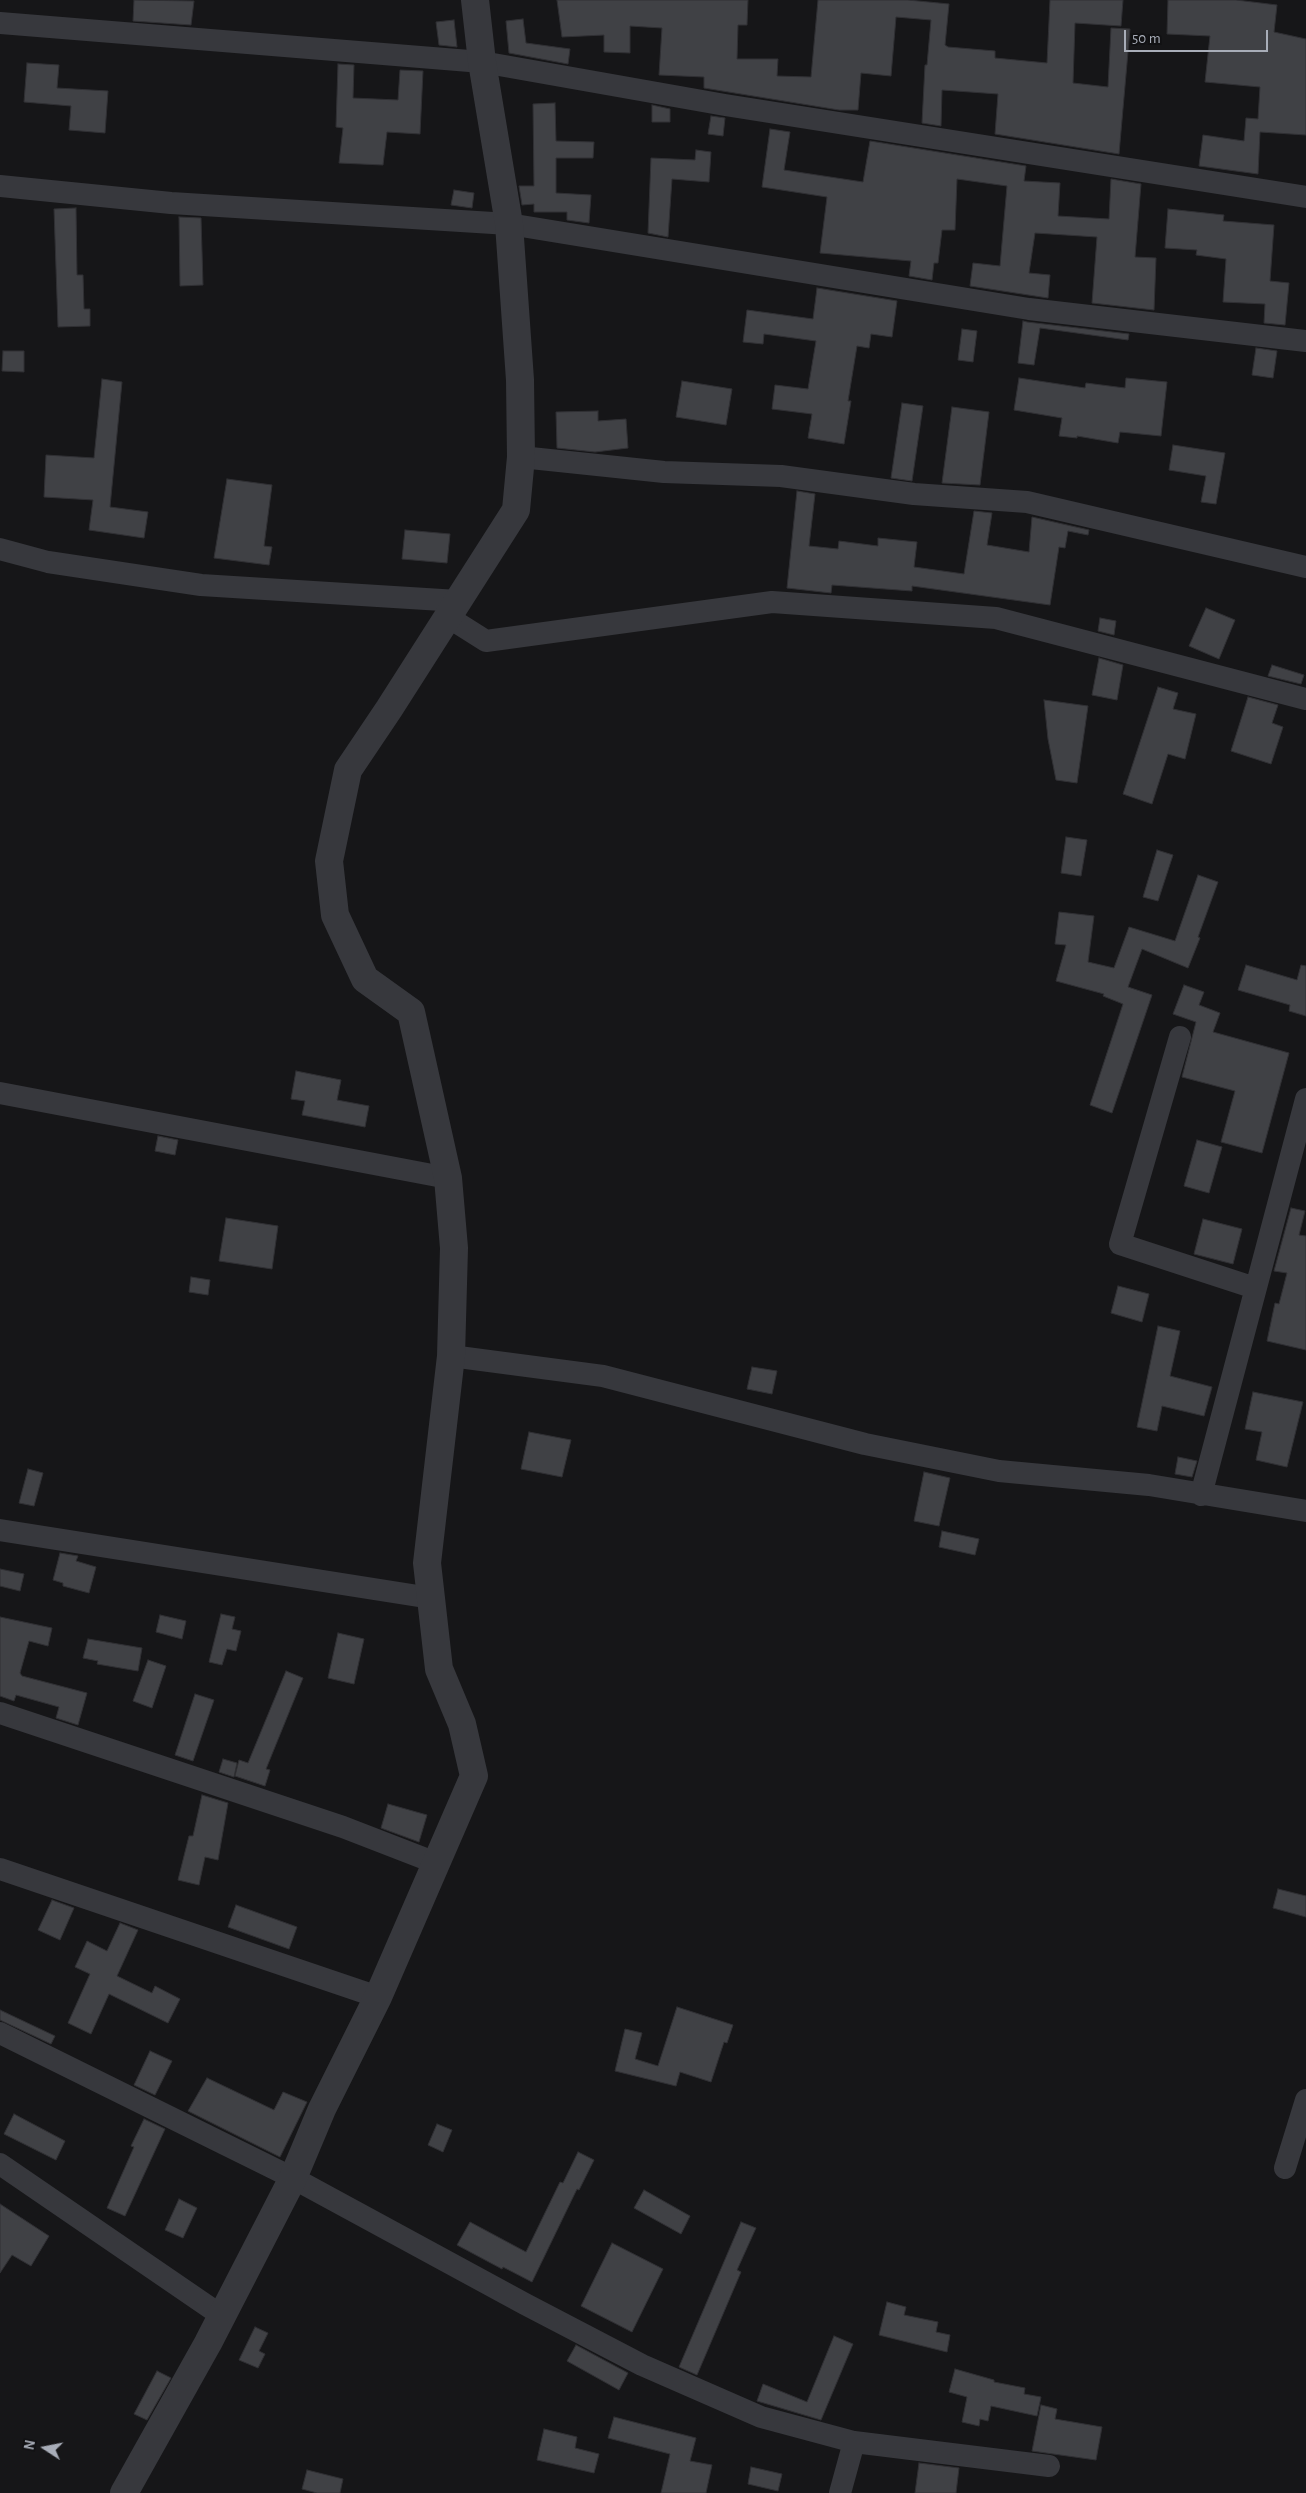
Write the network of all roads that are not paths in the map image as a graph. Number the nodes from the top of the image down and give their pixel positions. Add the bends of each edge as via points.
1 (475, 0) edge
2 (0, 23) edge
3 (482, 62) junction
4 (0, 186) edge
5 (1306, 197) edge
6 (509, 224) junction
7 (1306, 341) edge
8 (521, 457) junction
9 (0, 549) edge
10 (1306, 567) edge
11 (453, 609) junction
12 (1306, 699) edge
13 (1180, 1037) dead end
14 (0, 1093) edge
15 (1306, 1099) edge
16 (448, 1178) junction
17 (1255, 1288) junction
18 (451, 1356) junction
19 (1201, 1495) junction
20 (1306, 1511) edge
21 (0, 1530) edge
22 (431, 1598) junction
23 (0, 1713) edge
24 (436, 1864) junction
25 (0, 1869) edge
26 (378, 1997) junction
27 (0, 2033) edge
28 (1306, 2100) edge
29 (0, 2164) edge
30 (1285, 2168) dead end
31 (293, 2178) junction
32 (222, 2316) junction
33 (854, 2442) junction
34 (1049, 2466) dead end
35 (124, 2493) edge
36 (840, 2493) edge

1 - 3 street
2 - 3 street
3 - 5 street via 725,106
3 - 6 street
4 - 6 street via 171,203
6 - 7 street via 1029,309
6 - 8 street via 520,380
8 - 10 street via 664,472 781,476 914,494 1027,502
8 - 11 street via 516,510
9 - 11 street via 48,562 202,585
11 - 12 street via 486,641 772,602 996,618
11 - 16 street via 348,770 328,861 335,915 365,979 411,1012
13 - 17 street via 1120,1244
14 - 16 street
15 - 17 street
16 - 18 street via 454,1248
17 - 19 street
18 - 19 street via 603,1376 865,1444 999,1471 1149,1485
18 - 22 street via 427,1563
19 - 20 street
21 - 22 street
22 - 24 street via 439,1669 462,1724 474,1776
23 - 24 street via 343,1827
24 - 26 street
25 - 26 street
26 - 31 street via 322,2109
27 - 31 street
28 - 30 street
29 - 32 street
31 - 32 street
31 - 33 street via 642,2364 761,2417
32 - 35 street
33 - 34 street
33 - 36 street

